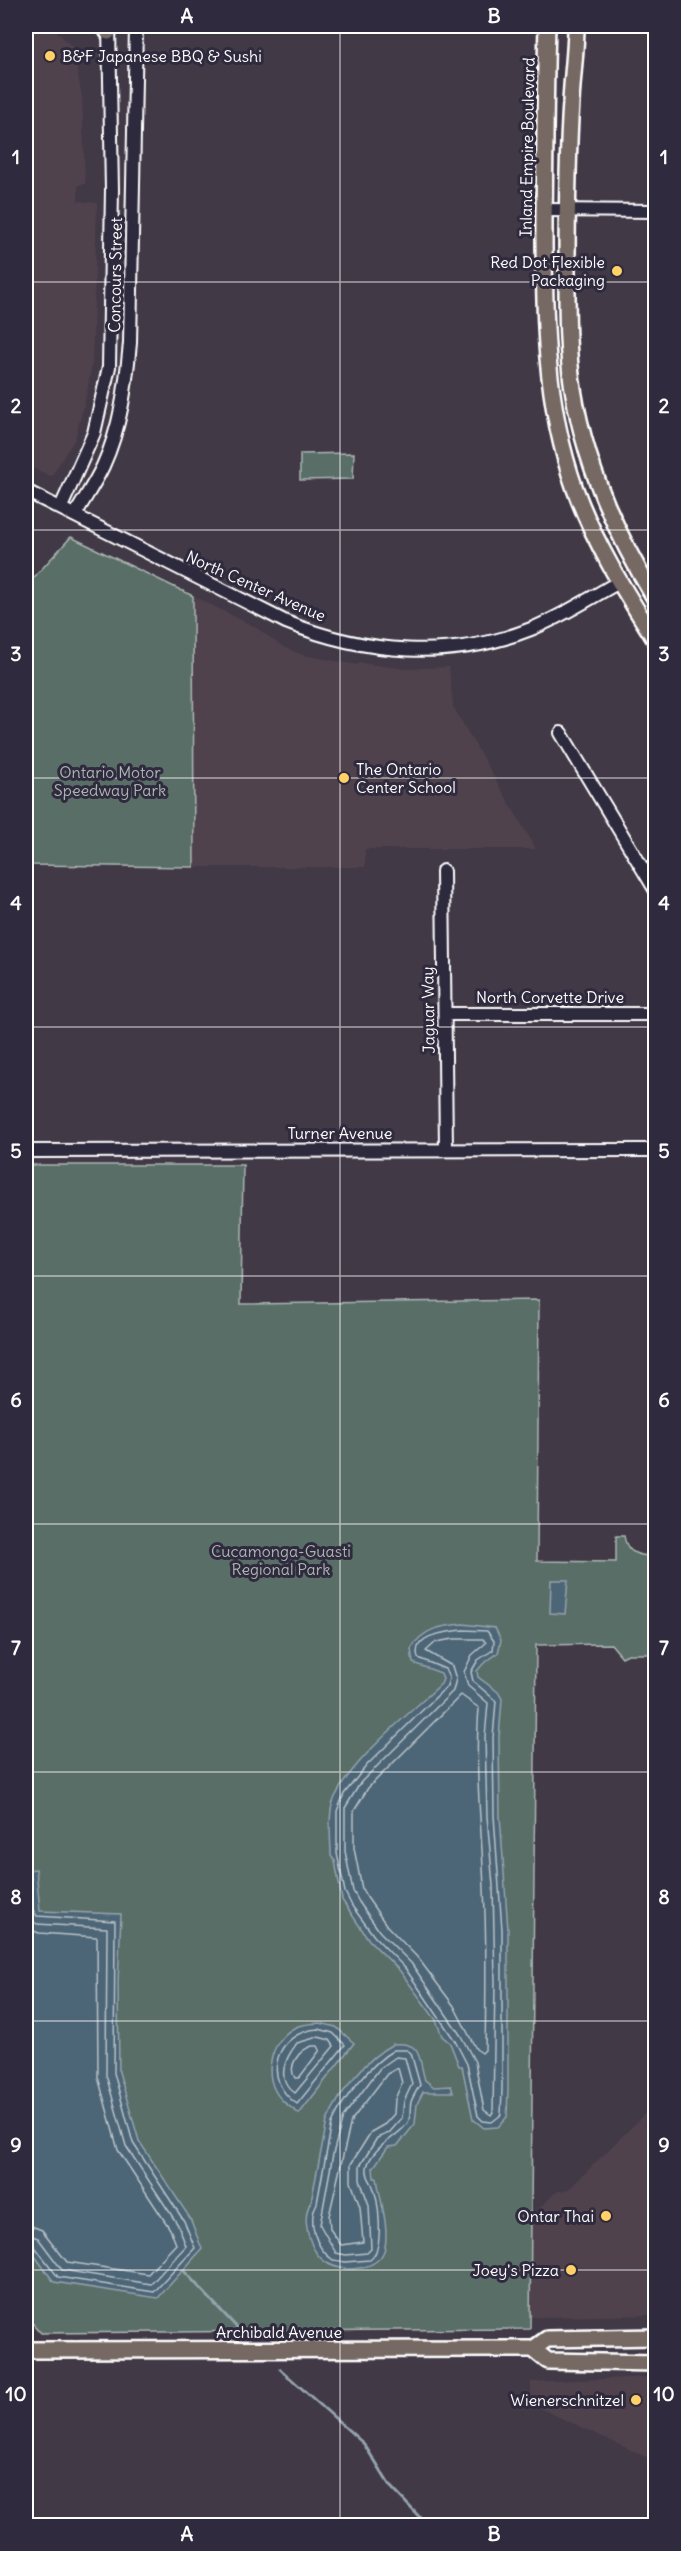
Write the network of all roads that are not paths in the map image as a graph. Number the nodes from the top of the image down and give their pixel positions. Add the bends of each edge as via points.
1 (136, 26) edge
2 (539, 26) edge
3 (548, 26) edge
4 (576, 26) edge
5 (107, 28) edge
6 (545, 93) junction
7 (544, 210) junction
8 (567, 211) junction
9 (656, 211) edge
10 (26, 490) edge
11 (61, 507) junction
12 (75, 515) junction
13 (637, 571) junction
14 (619, 582) junction
15 (656, 600) edge
16 (656, 641) edge
17 (561, 733) dead end
18 (651, 870) edge
19 (443, 871) dead end
20 (656, 891) edge
21 (445, 1014) junction
22 (656, 1014) edge
23 (446, 1149) junction
24 (656, 1150) edge
25 (26, 1151) edge
26 (656, 2337) edge
27 (533, 2349) junction
28 (26, 2350) edge
29 (656, 2363) edge

1 - 12 street, Concours Street via 126,384 103,466
2 - 6 main road
3 - 6 main road, Inland Empire Boulevard
4 - 8 main road
5 - 11 street, Concours Street via 112,190 109,367 94,433
6 - 7 main road, Inland Empire Boulevard
7 - 8 street
7 - 14 main road, Inland Empire Boulevard via 546,357 556,420 575,489
8 - 9 street
8 - 13 main road via 567,324 573,389 606,506
10 - 11 street, North Center Avenue
11 - 12 street, North Center Avenue
12 - 14 street, North Center Avenue via 286,622 321,635 397,650 441,650 489,643 531,629
13 - 14 main road
13 - 15 main road
14 - 16 main road, Inland Empire Boulevard
17 - 18 street
18 - 20 street
19 - 21 street, Jaguar Way
21 - 22 street, North Corvette Drive
21 - 23 street, Jaguar Way
23 - 24 street, Turner Avenue
23 - 25 street, Turner Avenue
26 - 27 main road, Archibald Avenue via 547,2338
27 - 28 main road, Archibald Avenue
27 - 29 main road, Archibald Avenue via 548,2361

